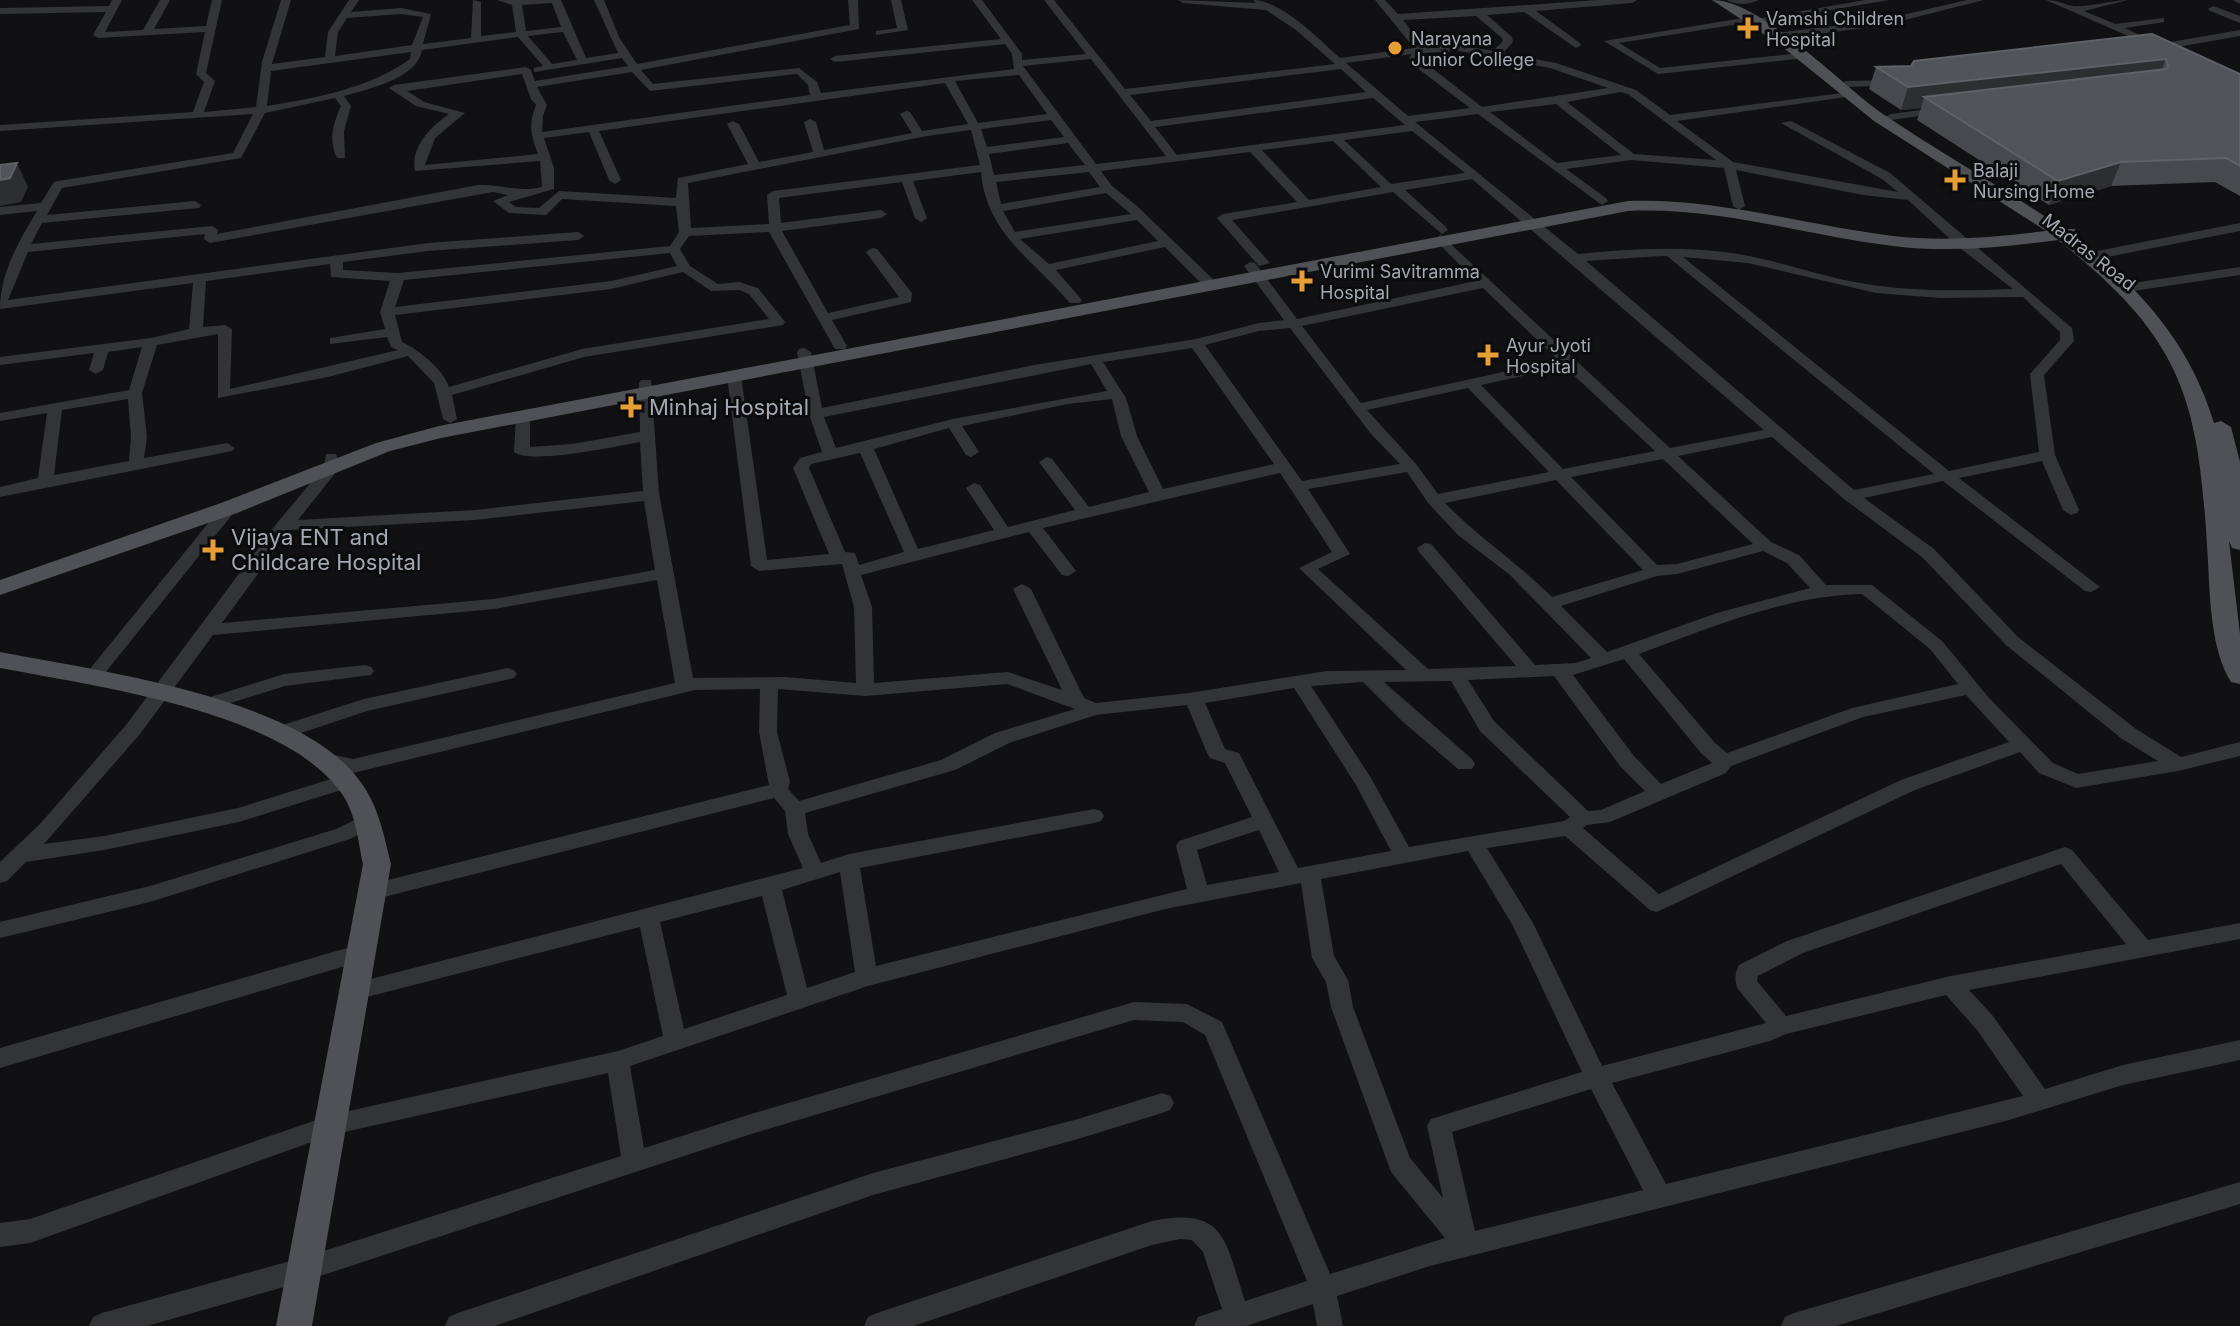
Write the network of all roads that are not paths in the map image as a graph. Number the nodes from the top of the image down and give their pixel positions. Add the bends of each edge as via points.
1 (165, 0) edge
2 (217, 0) edge
3 (286, 0) edge
4 (354, 0) edge
5 (502, 0) edge
6 (556, 0) edge
7 (599, 0) edge
8 (853, 0) edge
9 (896, 0) edge
10 (977, 0) edge
11 (1049, 0) edge
12 (1183, 0) edge
13 (1380, 0) edge
14 (1512, 0) edge
15 (1632, 0) edge
16 (1718, 0) edge
17 (1732, 0) edge
18 (1753, 0) edge
19 (1884, 0) edge
20 (1979, 0) edge
21 (2051, 0) edge
22 (2123, 0) edge
23 (476, 2) edge
24 (517, 3) junction
25 (115, 4) edge
26 (408, 4) edge
27 (1263, 4) edge
28 (1526, 9) junction
29 (2213, 9) dead end
30 (2073, 10) junction
31 (0, 11) edge
32 (1478, 13) junction
33 (345, 15) junction
34 (1395, 17) junction
35 (1755, 20) junction
36 (2161, 20) dead end
37 (2240, 20) edge
38 (2115, 27) junction
39 (212, 29) junction
40 (568, 29) junction
41 (880, 33) dead end
42 (2240, 33) edge
43 (146, 34) junction
44 (521, 34) junction
45 (1780, 35) junction
46 (476, 40) junction
47 (1008, 41) junction
48 (1576, 45) dead end
49 (2160, 47) junction
50 (417, 49) junction
51 (1420, 50) junction
52 (1497, 53) junction
53 (622, 55) junction
54 (1094, 56) junction
55 (1802, 56) junction
56 (330, 57) junction
57 (2186, 58) edge
58 (835, 59) dead end
59 (583, 62) junction
60 (1340, 64) junction
61 (633, 66) junction
62 (1020, 67) junction
63 (267, 68) junction
64 (550, 68) junction
65 (742, 78) junction
66 (529, 79) junction
67 (948, 79) junction
68 (376, 83) junction
69 (1900, 83) edge
70 (1621, 88) junction
71 (399, 89) junction
72 (1846, 89) junction
73 (1123, 93) junction
74 (1375, 94) junction
75 (339, 96) junction
76 (816, 96) junction
77 (1558, 100) junction
78 (755, 104) junction
79 (1957, 108) edge
80 (261, 109) junction
81 (1481, 111) junction
82 (906, 114) dead end
83 (197, 115) junction
84 (1054, 116) junction
85 (1891, 117) junction
86 (1667, 119) junction
87 (810, 122) dead end
88 (1410, 123) junction
89 (1787, 123) dead end
90 (733, 124) dead end
91 (1148, 125) junction
92 (973, 126) junction
93 (592, 127) junction
94 (0, 128) edge
95 (919, 135) junction
96 (536, 136) junction
97 (1335, 137) junction
98 (1071, 139) junction
99 (1253, 148) junction
100 (982, 151) junction
101 (820, 155) junction
102 (341, 156) dead end
103 (543, 157) junction
104 (1173, 157) junction
105 (1631, 157) junction
106 (1729, 165) junction
107 (755, 166) junction
108 (1555, 167) junction
109 (1090, 168) junction
110 (986, 174) junction
111 (1474, 175) junction
112 (906, 177) junction
113 (615, 180) dead end
114 (1391, 188) junction
115 (1108, 189) junction
116 (519, 194) junction
117 (1912, 197) junction
118 (1602, 201) junction
119 (682, 202) junction
120 (195, 205) dead end
121 (1307, 205) junction
122 (47, 206) junction
123 (1739, 206) junction
124 (996, 208) junction
125 (0, 211) edge
126 (881, 214) dead end
127 (1139, 216) junction
128 (921, 218) dead end
129 (40, 219) junction
130 (1530, 219) junction
131 (256, 222) dead end
132 (2240, 227) edge
133 (774, 228) junction
134 (423, 229) dead end
135 (212, 230) junction
136 (2060, 231) junction
137 (685, 232) junction
138 (1442, 235) junction
139 (578, 236) dead end
140 (1012, 236) junction
141 (1960, 241) junction
142 (1166, 243) junction
143 (428, 247) junction
144 (23, 249) junction
145 (674, 249) junction
146 (872, 252) dead end
147 (1671, 253) junction
148 (2097, 255) junction
149 (1576, 258) junction
150 (337, 260) junction
151 (685, 268) junction
152 (1047, 268) junction
153 (1258, 268) junction
154 (2240, 271) edge
155 (398, 277) junction
156 (550, 277) junction
157 (200, 278) junction
158 (1207, 280) junction
159 (1486, 283) junction
160 (2133, 287) junction
161 (2026, 293) junction
162 (1075, 300) junction
163 (0, 304) edge
164 (387, 312) junction
165 (824, 318) junction
166 (1295, 323) junction
167 (196, 332) junction
168 (392, 332) junction
169 (335, 341) dead end
170 (151, 342) junction
171 (1196, 343) junction
172 (840, 346) junction
173 (102, 349) junction
174 (411, 351) junction
175 (805, 357) junction
176 (4, 360) edge
177 (1095, 360) junction
178 (1567, 362) junction
179 (96, 370) dead end
180 (734, 376) junction
181 (0, 380) edge
182 (1471, 383) junction
183 (646, 388) junction
184 (135, 393) junction
185 (444, 393) junction
186 (1117, 394) junction
187 (55, 408) junction
188 (1358, 408) junction
189 (816, 414) junction
190 (523, 416) junction
191 (0, 417) edge
192 (450, 419) junction
193 (953, 423) junction
194 (2223, 431) edge
195 (418, 432) junction
196 (1775, 432) junction
197 (646, 436) junction
198 (865, 447) junction
199 (227, 448) dead end
200 (971, 452) dead end
201 (831, 454) junction
202 (1667, 454) junction
203 (2047, 455) junction
204 (332, 462) junction
205 (1047, 462) dead end
206 (136, 465) junction
207 (1284, 467) junction
208 (1411, 467) junction
209 (1562, 474) junction
210 (1949, 478) junction
211 (45, 481) junction
212 (2238, 484) edge
213 (1297, 486) junction
214 (974, 488) dead end
215 (0, 492) edge
216 (651, 495) junction
217 (1158, 495) junction
218 (1850, 496) junction
219 (1434, 500) junction
220 (229, 508) junction
221 (2071, 510) dead end
222 (1085, 513) junction
223 (283, 526) junction
224 (1033, 526) junction
225 (1004, 533) junction
226 (2240, 543) edge
227 (1765, 546) junction
228 (1425, 548) dead end
229 (913, 555) junction
230 (846, 565) junction
231 (49, 568) junction
232 (1068, 571) dead end
233 (1653, 571) junction
234 (663, 574) junction
235 (0, 580) edge
236 (2091, 587) dead end
237 (0, 588) edge
238 (1022, 589) dead end
239 (1822, 590) junction
240 (1548, 604) junction
241 (210, 630) junction
242 (1627, 651) junction
243 (0, 660) edge
244 (1604, 660) junction
245 (1559, 670) junction
246 (365, 671) dead end
247 (1531, 672) junction
248 (508, 674) dead end
249 (1456, 675) junction
250 (1367, 676) junction
251 (1424, 676) junction
252 (2240, 676) edge
253 (91, 679) junction
254 (1299, 681) junction
255 (769, 684) junction
256 (685, 687) junction
257 (1970, 688) junction
258 (865, 690) junction
259 (161, 694) junction
260 (1194, 699) junction
261 (208, 704) junction
262 (1086, 706) junction
263 (280, 733) junction
264 (2023, 744) junction
265 (2240, 749) edge
266 (320, 759) junction
267 (1724, 761) junction
268 (1465, 764) dead end
269 (2178, 764) junction
270 (347, 781) junction
271 (778, 790) junction
272 (1657, 792) junction
273 (795, 809) junction
274 (1094, 816) dead end
275 (367, 821) junction
276 (1264, 821) junction
277 (1576, 823) junction
278 (1473, 843) junction
279 (22, 855) junction
280 (1404, 857) junction
281 (849, 862) junction
282 (815, 871) junction
283 (0, 875) edge
284 (1302, 876) junction
285 (770, 886) junction
286 (372, 892) junction
287 (1199, 895) junction
288 (648, 917) junction
289 (0, 930) edge
290 (2240, 931) edge
291 (2143, 949) junction
292 (361, 953) junction
293 (867, 977) junction
294 (1951, 985) junction
295 (355, 991) junction
296 (799, 1000) junction
297 (1781, 1026) junction
298 (676, 1042) junction
299 (2240, 1050) edge
300 (0, 1058) edge
301 (618, 1061) junction
302 (1597, 1077) junction
303 (2040, 1101) junction
304 (1162, 1103) dead end
305 (331, 1125) junction
306 (634, 1164) junction
307 (2240, 1193) edge
308 (1660, 1197) junction
309 (0, 1235) edge
310 (1466, 1245) junction
311 (305, 1269) junction
312 (1323, 1289) junction
313 (1237, 1316) junction
314 (102, 1326) edge
315 (294, 1326) edge
316 (458, 1326) edge
317 (877, 1326) edge
318 (1207, 1326) edge
319 (1330, 1326) edge
320 (1794, 1326) edge

1 - 43 street
2 - 39 street
3 - 63 street
4 - 33 street
5 - 24 street
6 - 24 street
6 - 40 street
7 - 53 street
8 - 61 street via 855,27
9 - 41 street via 903,30
10 - 47 street
11 - 54 street
12 - 27 street
13 - 34 street
14 - 28 street
15 - 28 street
16 - 35 main road
17 - 18 street
17 - 35 main road
19 - 35 street
20 - 45 street via 1881,23
21 - 30 street
22 - 30 street
23 - 46 street
24 - 44 street
25 - 31 street
25 - 43 street via 98,35
26 - 33 street via 381,14
26 - 50 street via 428,16
27 - 60 street
28 - 32 street
28 - 48 street
29 - 37 street
30 - 38 street
32 - 34 street
32 - 52 street via 1507,37
33 - 56 street via 333,32
34 - 51 street
35 - 45 main road
35 - 55 street via 1609,41 1658,71
36 - 38 street
38 - 49 street
39 - 43 street
39 - 83 street via 201,74 210,81
40 - 44 street
40 - 59 street via 569,41
42 - 49 street
44 - 46 street
44 - 64 street
45 - 55 main road
45 - 72 main road, Madras Road
46 - 50 street
47 - 58 street
47 - 62 street
49 - 57 street
50 - 56 street
50 - 68 street via 411,64
51 - 52 street
51 - 60 street
51 - 81 street via 1414,58 1420,65
52 - 70 street
53 - 59 street
53 - 61 street
54 - 62 street
54 - 73 street
55 - 72 main road
56 - 63 street
59 - 64 street
60 - 73 street
60 - 74 street
61 - 65 street via 650,88
61 - 66 street
62 - 67 street
62 - 84 street
63 - 80 street
64 - 66 street
65 - 76 street via 799,71 813,84
65 - 78 street
66 - 71 street via 526,70
66 - 96 street via 542,105
67 - 76 street
67 - 92 street
68 - 71 street
68 - 75 street
69 - 72 street
70 - 77 street
70 - 86 street
71 - 103 street via 420,104 459,113 437,124 420,153 419,169
72 - 85 main road, Madras Road
72 - 86 street
72 - 136 main road
73 - 91 street
74 - 88 street
74 - 91 street
75 - 80 street
75 - 102 street via 346,106 337,129
76 - 78 street
77 - 81 street
77 - 105 street
78 - 93 street
79 - 85 street
80 - 83 street
80 - 122 street via 237,156 58,185
81 - 88 street
81 - 108 street
82 - 95 street
83 - 94 street
84 - 92 street
84 - 98 street
85 - 136 main road, Madras Road
86 - 106 street
87 - 101 street
88 - 97 street
88 - 111 street
89 - 117 street via 1886,176
90 - 107 street
91 - 104 street
92 - 95 street
92 - 100 street
93 - 96 street
93 - 113 street
95 - 101 street
96 - 103 street
97 - 99 street
97 - 114 street
98 - 100 street
98 - 109 street
99 - 104 street
99 - 121 street
100 - 110 street
101 - 107 street
103 - 116 street via 548,189
104 - 109 street
105 - 106 street
105 - 108 street
106 - 117 street
106 - 123 street
107 - 119 street via 682,181
108 - 118 street
109 - 110 street
109 - 115 street
110 - 112 street
110 - 124 street
111 - 114 street
111 - 130 street
112 - 128 street
112 - 133 street via 774,193
114 - 121 street
114 - 138 street
115 - 124 street
115 - 127 street
116 - 119 street via 499,201 513,210 542,212 559,195
116 - 135 street via 478,189 210,239
117 - 141 street
118 - 123 main road via 1663,197
118 - 130 main road
119 - 137 street
120 - 129 street
121 - 153 street via 1223,218
122 - 125 street
122 - 129 street
123 - 141 main road via 1873,232
124 - 140 street
126 - 133 street
127 - 140 street
127 - 142 street
129 - 144 street
130 - 138 main road
130 - 141 main road via 1685,204 1892,241
130 - 149 street
131 - 135 street
132 - 148 street
133 - 137 street
133 - 165 street
134 - 143 street
135 - 144 street
136 - 141 main road
136 - 148 main road, Madras Road
136 - 194 main road via 2130,292
137 - 145 street
138 - 153 main road
138 - 159 street
139 - 143 street
140 - 152 street
141 - 161 street
142 - 152 street
142 - 158 street
143 - 150 street
144 - 163 street
145 - 151 street
145 - 156 street
146 - 165 street via 906,299
147 - 149 street
147 - 161 street via 1750,259 1870,287 1948,296
147 - 210 street
148 - 160 main road, Madras Road
149 - 196 street
150 - 155 street via 336,274 346,277
150 - 157 street
151 - 156 street via 611,285
151 - 185 street via 716,288 741,284 757,291 778,322 582,353
152 - 162 street
153 - 158 main road
153 - 166 street
154 - 160 street
155 - 156 street
155 - 164 street
156 - 164 street
157 - 163 street
157 - 167 street
158 - 162 main road
158 - 175 main road
159 - 166 street
159 - 178 street
160 - 194 main road, Madras Road via 2202,375
161 - 203 street via 2067,331 2067,341 2037,374
162 - 172 main road
164 - 168 street
165 - 172 street
166 - 171 street
166 - 188 street
167 - 170 street
167 - 174 street via 225,329 223,395
168 - 169 street
168 - 174 street via 396,344
170 - 173 street
170 - 184 street
171 - 177 street
171 - 207 street
172 - 175 main road
173 - 176 street
173 - 179 street
174 - 185 street via 441,382
175 - 180 main road
175 - 183 main road
175 - 189 street
176 - 181 street
177 - 186 street
177 - 189 street
178 - 182 street
178 - 202 street
180 - 183 main road
180 - 230 street via 759,566
182 - 188 street
182 - 209 street
183 - 190 main road
183 - 192 main road
183 - 197 street
184 - 187 street
184 - 206 street
185 - 192 street
186 - 193 street
186 - 217 street via 1129,436
187 - 191 street
187 - 211 street
188 - 208 street
189 - 201 street
190 - 195 main road
190 - 197 street via 522,452
192 - 195 main road
193 - 198 street
193 - 200 street
194 - 212 main road, Madras Road
194 - 252 main road via 2214,474 2223,601
195 - 204 main road
196 - 202 street
196 - 218 street
197 - 216 street
198 - 201 street
198 - 229 street
199 - 206 street
201 - 230 street via 805,461 801,468
202 - 209 street
202 - 227 street
203 - 210 street
203 - 221 street
204 - 220 main road
204 - 223 street
204 - 231 main road
205 - 222 street
206 - 211 street
207 - 213 street
207 - 217 street
208 - 213 street
208 - 219 street
209 - 219 street
209 - 233 street
210 - 218 street
210 - 236 street
211 - 215 street
212 - 226 main road, Madras Road
213 - 251 street via 1342,554 1307,568
214 - 225 street
216 - 223 street via 475,515
216 - 234 street
217 - 222 street
218 - 269 street via 1928,553 2012,641 2067,686
219 - 240 street
220 - 231 main road
220 - 253 street
222 - 224 street
223 - 241 street
224 - 225 street
224 - 232 street
225 - 229 street
227 - 233 street
227 - 239 street via 1793,559
228 - 247 street
229 - 230 street
230 - 258 street via 863,607
231 - 235 main road
231 - 237 main road
233 - 240 street
234 - 241 street via 494,604
234 - 256 street
238 - 262 street
239 - 242 street
239 - 257 street via 1866,589 1936,645
240 - 244 street
241 - 259 street
242 - 244 street
242 - 267 street
243 - 253 main road
244 - 245 street
245 - 247 street
245 - 272 street
246 - 261 street via 284,680
247 - 249 street
248 - 263 street via 364,705
249 - 251 street
249 - 277 street via 1487,726
250 - 251 street
250 - 254 street
250 - 268 street
253 - 259 main road
254 - 260 street
254 - 280 street
255 - 256 street
255 - 258 street
255 - 271 street via 768,732
256 - 266 street via 353,766
257 - 264 street
257 - 267 street via 1859,712
258 - 262 street via 1008,678
259 - 261 main road
259 - 279 street
260 - 262 street
260 - 276 street via 1217,753 1232,758
261 - 263 main road
262 - 273 street via 948,765
263 - 266 main road
264 - 269 street via 2046,768 2076,781
264 - 277 street via 1908,785 1657,904
265 - 269 street
266 - 270 main road
267 - 272 street via 1719,768
270 - 275 main road
270 - 279 street via 239,815
271 - 273 street
271 - 286 street
272 - 277 street via 1603,817
273 - 282 street via 798,834
274 - 281 street
275 - 286 main road via 377,864
275 - 289 street via 343,834 150,894
276 - 284 street
276 - 287 street via 1186,846
277 - 278 street
278 - 280 street
278 - 302 street via 1522,923
279 - 283 street
280 - 284 street
281 - 282 street
281 - 293 street
282 - 285 street
284 - 287 street
284 - 310 street via 1323,958 1337,980 1342,1007 1400,1164
285 - 288 street
285 - 296 street
286 - 292 main road
287 - 293 street
288 - 295 street
288 - 298 street
290 - 291 street
291 - 294 street
291 - 297 street via 2065,855 1795,947 1747,971 1746,983
292 - 295 main road
292 - 300 street
293 - 296 street
294 - 297 street
294 - 303 street
295 - 305 main road
296 - 298 street
297 - 302 street
298 - 301 street
299 - 303 street via 2123,1075
301 - 305 street
301 - 306 street
302 - 308 street
302 - 310 street via 1439,1126
303 - 308 street
304 - 316 street via 873,1184
305 - 309 street via 30,1231
305 - 311 main road
306 - 311 street
306 - 312 street via 751,1124 1134,1011 1187,1013 1214,1029
307 - 320 street
308 - 310 street
310 - 312 street
311 - 314 street
311 - 315 main road
312 - 313 street
312 - 319 street
313 - 317 street via 1214,1246 1199,1229 1180,1227
313 - 318 street

